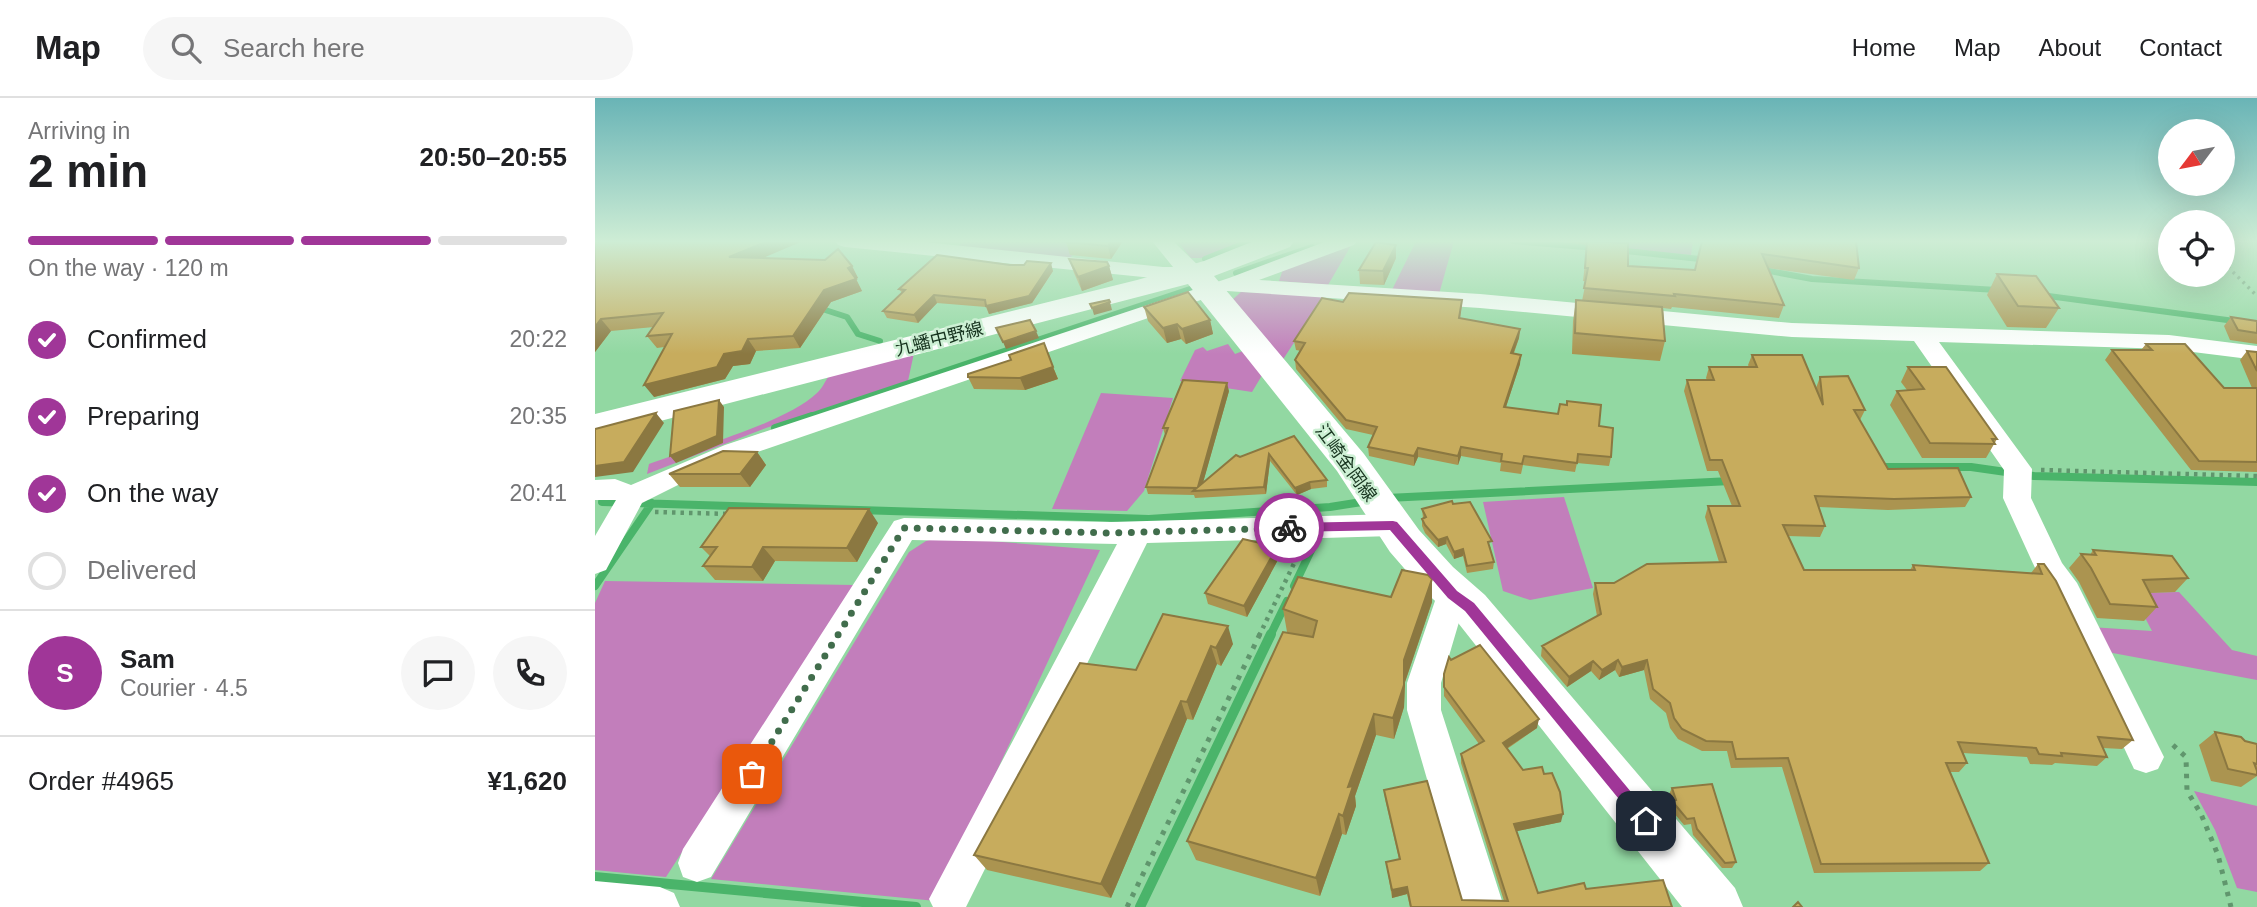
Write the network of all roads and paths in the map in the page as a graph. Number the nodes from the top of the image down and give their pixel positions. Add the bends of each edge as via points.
1 (1193, 279) edge
2 (1205, 279) edge
3 (1216, 279) edge
4 (1221, 279) edge
5 (2240, 279) edge
6 (1210, 282) junction
7 (2257, 296) edge
8 (1922, 335) junction
9 (2257, 353) edge
10 (595, 426) edge
11 (2018, 472) junction
12 (2257, 475) edge
13 (625, 498) edge
14 (1380, 509) junction
15 (739, 514) edge
16 (1314, 526) junction
17 (1137, 533) junction
18 (595, 562) edge
19 (1452, 595) junction
20 (2157, 749) joint
21 (697, 863) dead end
22 (949, 898) dead end
23 (595, 901) edge
24 (660, 907) edge
25 (1127, 907) edge
26 (1484, 907) edge
27 (1716, 907) edge
28 (2231, 907) edge

1 - 6 street
2 - 6 street
3 - 6 main road, 九蟠中野線
4 - 6 street
5 - 7 path
6 - 8 street via 1792,330
6 - 10 main road, 九蟠中野線
6 - 13 street via 734,451
6 - 14 main road, 江崎金岡線 via 1351,463
8 - 9 street via 2169,342
8 - 11 street
11 - 12 path
11 - 20 street via 2017,498 2051,570
13 - 15 path
13 - 18 street
14 - 16 street
14 - 19 main road, 江崎金岡線
16 - 17 street
16 - 25 path
17 - 21 street via 904,528
17 - 22 street
19 - 26 street via 1424,683 1424,710
19 - 27 main road, 江崎金岡線 via 1470,607
20 - 28 path via 2186,757 2187,791 2218,855
23 - 24 street

